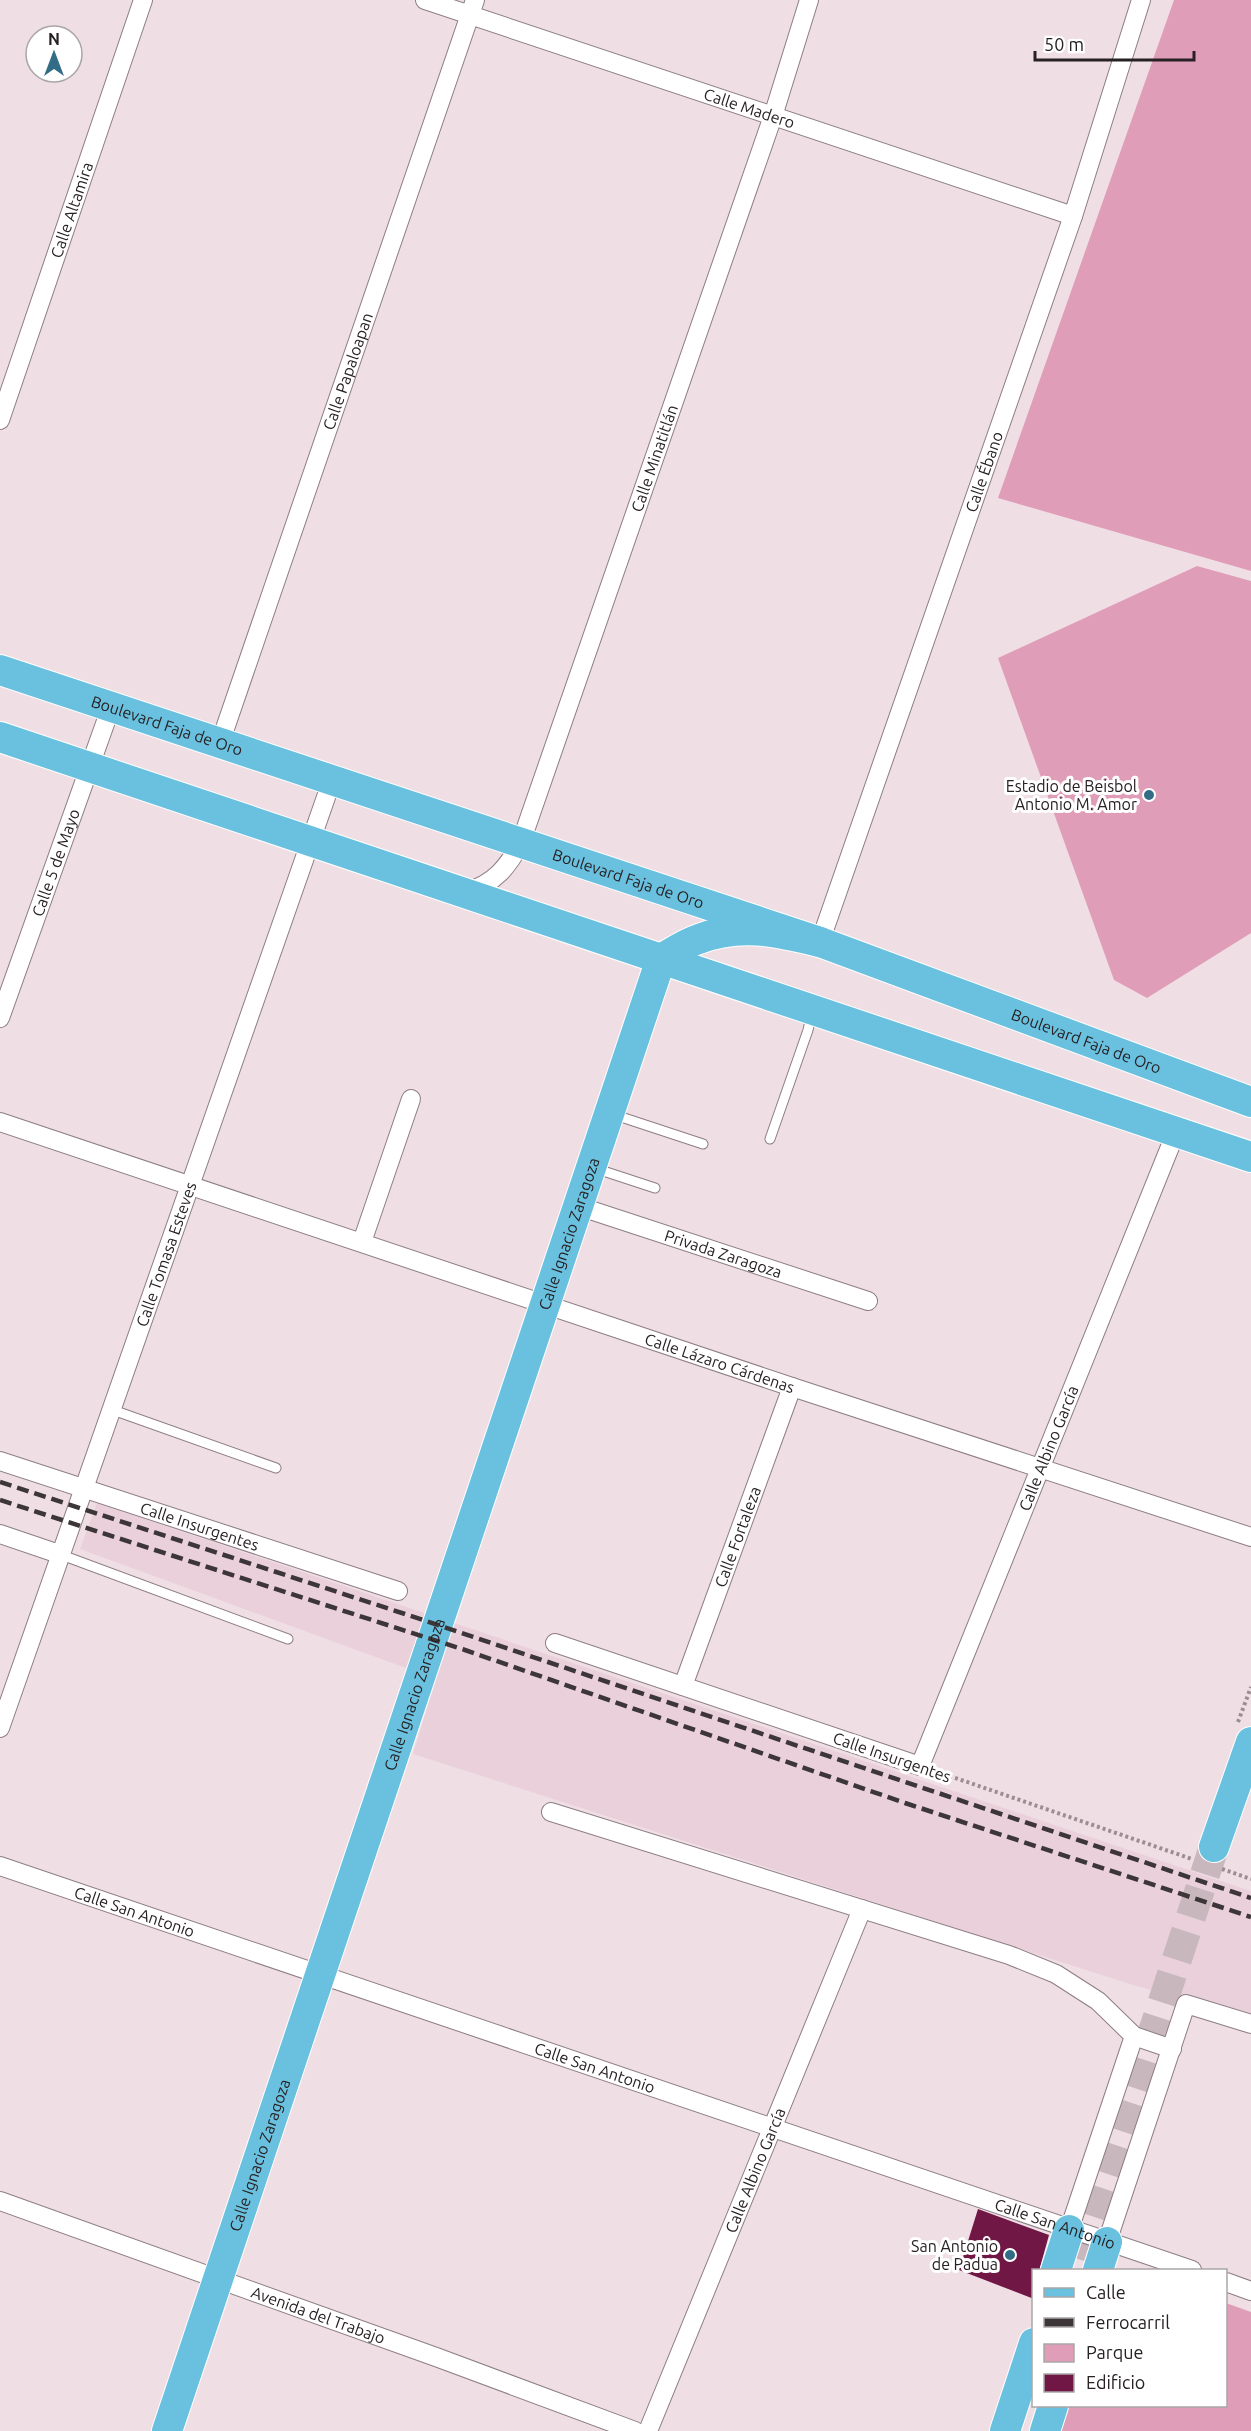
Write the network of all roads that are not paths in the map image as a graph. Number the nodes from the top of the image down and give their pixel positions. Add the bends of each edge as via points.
1 (143, 0) edge
2 (425, 0) edge
3 (809, 0) edge
4 (1141, 0) edge
5 (472, 8) edge
6 (773, 116) junction
7 (1073, 216) junction
8 (0, 420) edge
9 (0, 670) edge
10 (111, 707) junction
11 (0, 737) edge
12 (220, 743) junction
13 (90, 767) junction
14 (332, 780) junction
15 (310, 841) junction
16 (521, 842) junction
17 (466, 892) junction
18 (819, 942) junction
19 (661, 959) junction
20 (813, 1010) junction
21 (0, 1018) edge
22 (411, 1099) dead end
23 (1251, 1102) edge
24 (609, 1114) junction
25 (0, 1122) edge
26 (1176, 1132) junction
27 (770, 1139) dead end
28 (703, 1144) dead end
29 (1251, 1157) edge
30 (591, 1167) junction
31 (189, 1184) junction
32 (655, 1188) dead end
33 (579, 1206) junction
34 (362, 1242) junction
35 (868, 1301) dead end
36 (545, 1304) junction
37 (792, 1387) junction
38 (110, 1409) junction
39 (0, 1461) edge
40 (276, 1468) dead end
41 (1040, 1468) junction
42 (83, 1488) junction
43 (0, 1534) edge
44 (1251, 1537) edge
45 (59, 1554) junction
46 (398, 1591) dead end
47 (288, 1639) dead end
48 (555, 1643) dead end
49 (683, 1686) junction
50 (0, 1728) edge
51 (1251, 1742) edge
52 (920, 1766) joint
53 (551, 1812) dead end
54 (1214, 1862) tunnel mouth
55 (0, 1866) edge
56 (862, 1909) junction
57 (321, 1974) junction
58 (1251, 2024) edge
59 (1134, 2036) junction
60 (1173, 2049) junction
61 (773, 2130) junction
62 (0, 2201) edge
63 (1070, 2230) junction
64 (1107, 2242) junction
65 (1077, 2268) edge
66 (1186, 2269) edge
67 (219, 2278) junction
68 (1227, 2282) edge
69 (1251, 2290) edge
70 (1032, 2349) edge
71 (1032, 2402) edge
72 (1053, 2407) edge
73 (167, 2431) edge
74 (635, 2431) edge
75 (648, 2431) edge
76 (1005, 2431) edge
77 (1022, 2431) edge
78 (1045, 2431) edge

1 - 8 street, Calle Altamira
2 - 5 street, Calle Madero
3 - 6 street, Calle Minatitlán
4 - 7 street, Calle Ébano
5 - 6 street, Calle Madero
5 - 12 street, Calle Papaloapan
6 - 7 street, Calle Madero
6 - 16 street, Calle Minatitlán
7 - 18 street, Calle Ébano
9 - 10 main road, Boulevard Faja de Oro
10 - 12 main road, Boulevard Faja de Oro
10 - 13 street, Calle 5 de Mayo
11 - 13 main road
12 - 14 main road, Boulevard Faja de Oro
13 - 15 main road
13 - 21 street, Calle 5 de Mayo
14 - 15 street, Calle Tomasa Esteves
14 - 16 main road, Boulevard Faja de Oro
15 - 17 main road
15 - 31 street, Calle Tomasa Esteves
16 - 17 street, Calle Minatitlán via 496,878
16 - 18 main road, Boulevard Faja de Oro
17 - 19 main road
18 - 19 main road via 778,932 738,929 698,939
18 - 23 main road, Boulevard Faja de Oro
19 - 20 main road
19 - 24 main road, Calle Ignacio Zaragoza
20 - 26 main road
20 - 27 lane
22 - 34 street
24 - 28 lane
24 - 30 main road, Calle Ignacio Zaragoza
25 - 31 street, Calle Lázaro Cárdenas
26 - 29 main road
26 - 41 street, Calle Albino García
30 - 32 lane
30 - 33 main road, Calle Ignacio Zaragoza
31 - 34 street, Calle Lázaro Cárdenas
31 - 38 street, Calle Tomasa Esteves
33 - 35 street, Privada Zaragoza
33 - 36 main road, Calle Ignacio Zaragoza
34 - 36 street, Calle Lázaro Cárdenas
36 - 37 street, Calle Lázaro Cárdenas
36 - 57 main road, Calle Ignacio Zaragoza
37 - 41 street, Calle Lázaro Cárdenas
37 - 49 street, Calle Fortaleza
38 - 40 lane
38 - 42 street, Calle Tomasa Esteves
39 - 42 street, Calle Insurgentes
41 - 44 street, Calle Lázaro Cárdenas
41 - 52 street, Calle Albino García
42 - 45 street, Calle Tomasa Esteves
42 - 46 street, Calle Insurgentes
43 - 45 street
45 - 47 lane
45 - 50 street, Calle Tomasa Esteves
48 - 49 street, Calle Insurgentes
49 - 52 street, Calle Insurgentes
51 - 54 main road
53 - 56 street
55 - 57 street, Calle San Antonio
56 - 59 street via 1009,1954 1056,1974 1098,2001
56 - 61 street, Calle Albino García
57 - 61 street, Calle San Antonio
57 - 67 main road, Calle Ignacio Zaragoza
58 - 60 street via 1186,2004
59 - 60 street
59 - 63 street
60 - 64 street
61 - 63 street, Calle San Antonio
61 - 75 street, Calle Albino García
62 - 67 street, Avenida del Trabajo
63 - 64 street, Calle San Antonio
63 - 65 main road
64 - 65 main road
64 - 66 street, Calle San Antonio
67 - 73 main road, Calle Ignacio Zaragoza
67 - 74 street, Avenida del Trabajo
68 - 69 street
70 - 76 main road
71 - 77 main road
72 - 78 main road

